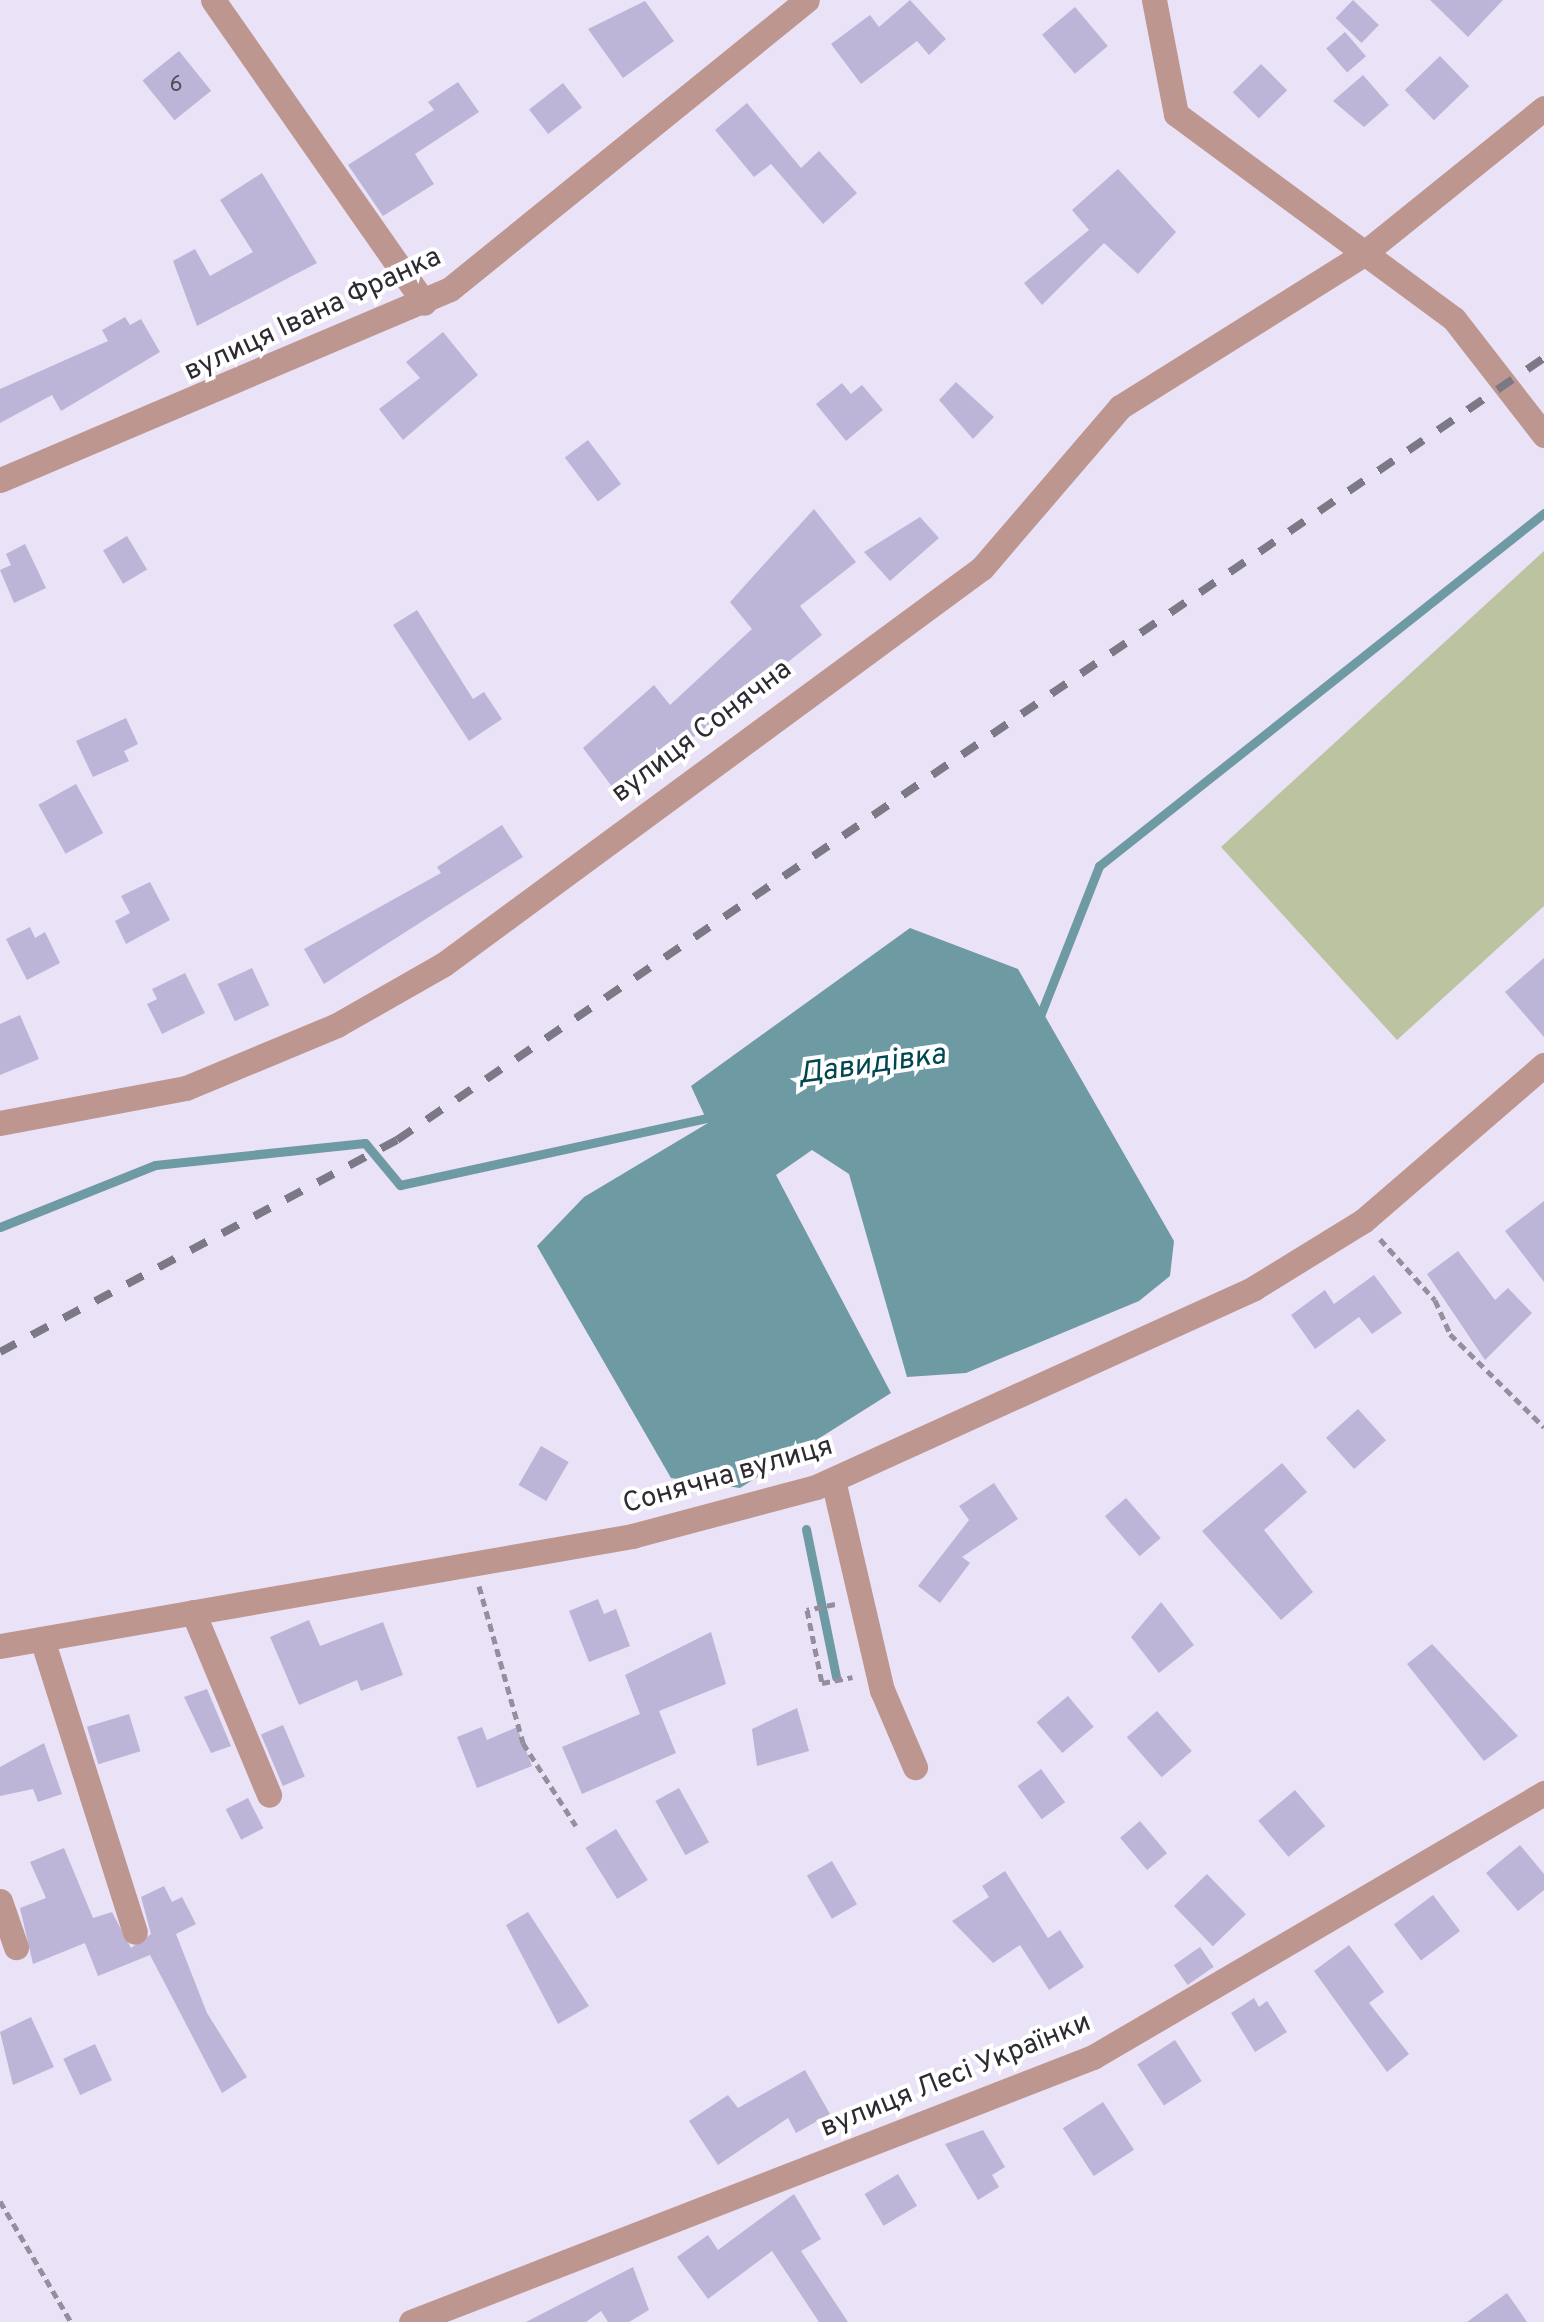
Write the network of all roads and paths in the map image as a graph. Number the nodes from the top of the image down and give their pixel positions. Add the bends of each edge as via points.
1 (213, 0) edge
2 (807, 0) edge
3 (1154, 0) edge
4 (1544, 108) edge
5 (1362, 255) junction
6 (424, 303) junction
7 (1544, 434) edge
8 (0, 480) edge
9 (1544, 1064) edge
10 (0, 1122) edge
11 (1363, 1221) junction
12 (1544, 1427) edge
13 (833, 1480) junction
14 (471, 1564) junction
15 (836, 1583) dead end
16 (821, 1606) dead end
17 (193, 1612) junction
18 (844, 1618) dead end
19 (42, 1639) junction
20 (0, 1646) edge
21 (854, 1662) dead end
22 (915, 1767) dead end
23 (1544, 1793) edge
24 (269, 1794) dead end
25 (576, 1826) dead end
26 (0, 1901) edge
27 (134, 1932) dead end
28 (16, 1947) dead end
29 (0, 2201) edge
30 (71, 2322) edge
31 (411, 2322) edge

1 - 6 street
2 - 6 street, вулиця Івана Франка
3 - 5 street via 1176,114
4 - 5 street, вулиця Сонячна
5 - 7 street via 1454,320
5 - 10 street, вулиця Сонячна via 1120,406 982,568 861,648 444,964 337,1026 186,1088
6 - 8 street, вулиця Івана Франка
9 - 11 street, Сонячна вулиця
11 - 12 path via 1435,1300 1450,1334
11 - 13 street, Сонячна вулиця via 1254,1288
13 - 14 street, Сонячна вулиця via 632,1536
13 - 22 street via 882,1690
14 - 17 street, Сонячна вулиця
14 - 25 path via 523,1742
15 - 18 path
16 - 21 path via 806,1610 822,1683 857,1676
17 - 19 street, Сонячна вулиця
17 - 24 street
19 - 20 street, Сонячна вулиця
19 - 27 street
23 - 31 street, вулиця Лесі Українки via 1092,2057
26 - 28 street
29 - 30 path

